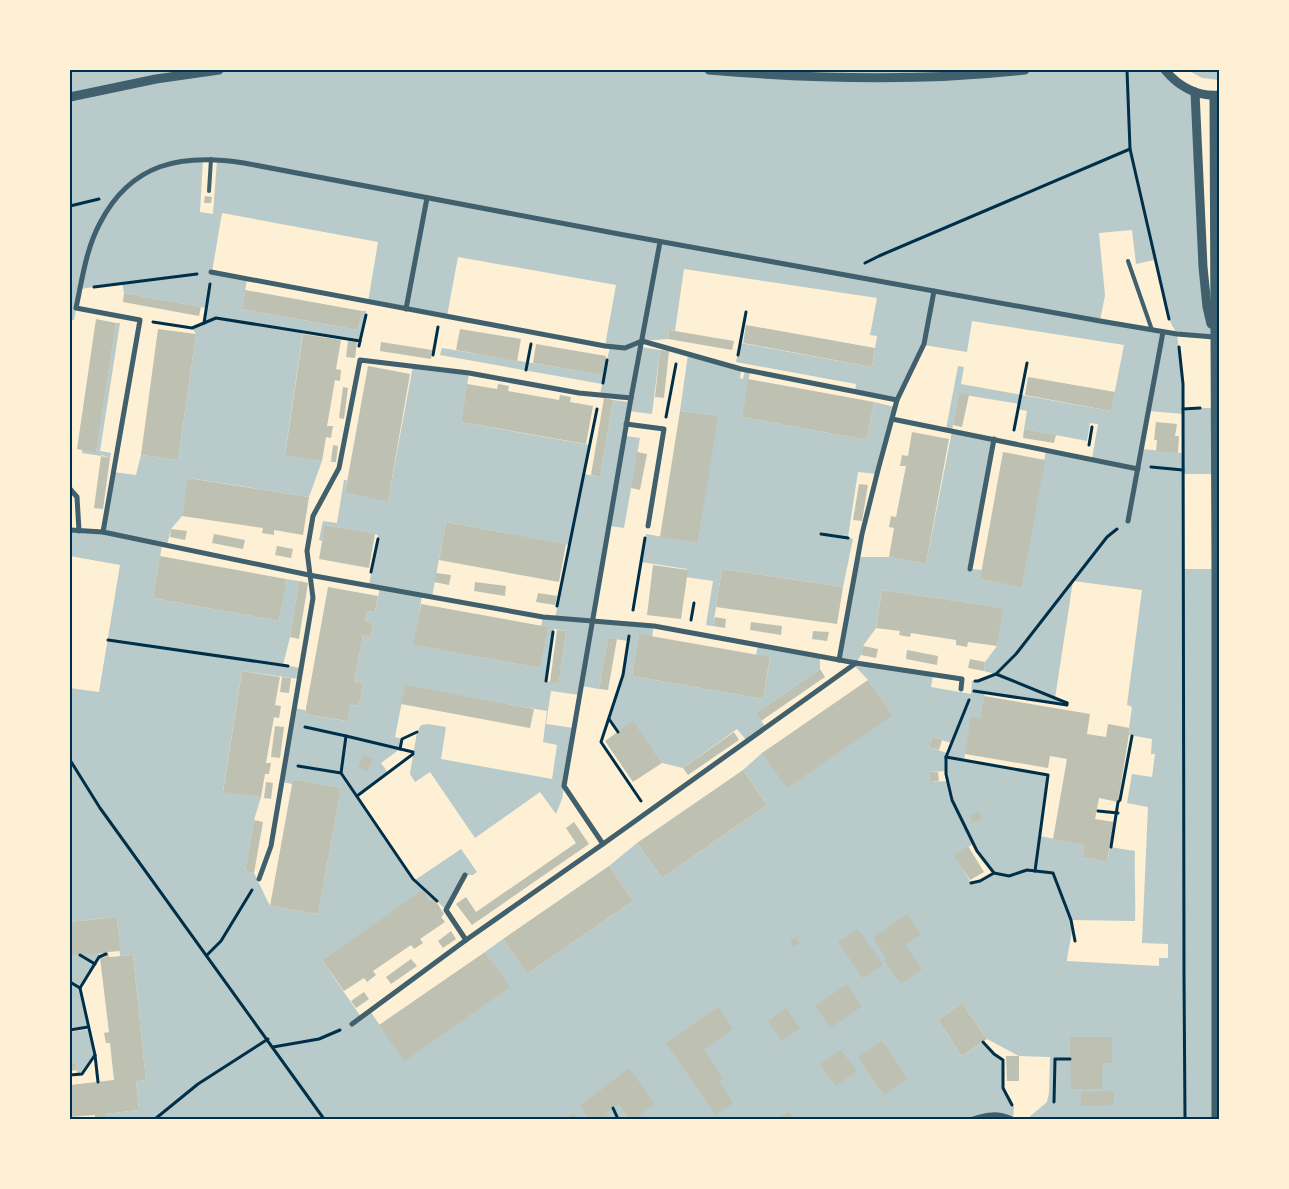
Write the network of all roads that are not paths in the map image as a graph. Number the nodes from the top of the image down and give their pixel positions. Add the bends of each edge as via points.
1 (219, 70) edge
2 (709, 70) edge
3 (1025, 70) edge
4 (1165, 70) edge
5 (1195, 92) junction
6 (1216, 95) edge
7 (70, 97) edge
8 (211, 159) junction
9 (209, 191) dead end
10 (427, 198) junction
11 (660, 242) junction
12 (1128, 261) dead end
13 (212, 272) road end
14 (934, 291) junction
15 (406, 309) junction
16 (1152, 330) junction
17 (1163, 332) junction
18 (1214, 337) junction
19 (642, 340) junction
20 (631, 398) junction
21 (897, 400) junction
22 (892, 419) junction
23 (626, 424) junction
24 (994, 439) junction
25 (1138, 467) junction
26 (70, 489) edge
27 (1128, 521) road end
28 (648, 526) road end
29 (70, 530) edge
30 (79, 531) junction
31 (103, 532) junction
32 (970, 569) dead end
33 (310, 575) junction
34 (593, 621) junction
35 (838, 660) junction
36 (856, 663) junction
37 (961, 689) dead end
38 (603, 844) junction
39 (465, 875) dead end
40 (259, 879) road end
41 (466, 940) junction
42 (352, 1024) road end
43 (973, 1119) edge
44 (1012, 1119) edge
45 (1216, 1119) edge

1 - 7 street
2 - 3 street via 844,77
4 - 5 street via 1182,86
5 - 6 street
5 - 18 street via 1203,267
6 - 18 street
8 - 9 lane
8 - 10 street
8 - 31 street via 189,159 161,166 128,185 99,224 90,249 76,308 140,320
10 - 11 street
10 - 15 street
11 - 14 street
11 - 19 street
12 - 16 lane
13 - 15 street
14 - 16 street
14 - 21 street via 924,344
15 - 19 street via 625,348
16 - 17 street
17 - 18 street
17 - 25 street
18 - 45 street
19 - 20 street
19 - 21 street via 735,368
20 - 23 street
20 - 33 street via 360,360 339,468 313,516 307,551
21 - 22 street
22 - 24 street
22 - 35 street via 861,540
23 - 28 street via 664,429
23 - 34 street
24 - 25 street
24 - 32 street
25 - 27 street
26 - 30 street via 77,497
29 - 30 street
30 - 31 street
31 - 33 street
33 - 34 street via 555,618
33 - 40 street via 313,598 292,724 271,846
34 - 35 street via 663,628
34 - 38 street via 564,786
35 - 36 street
36 - 37 street via 962,679
36 - 38 street
38 - 41 street
39 - 41 street via 446,910
41 - 42 street
43 - 44 street via 986,1114

